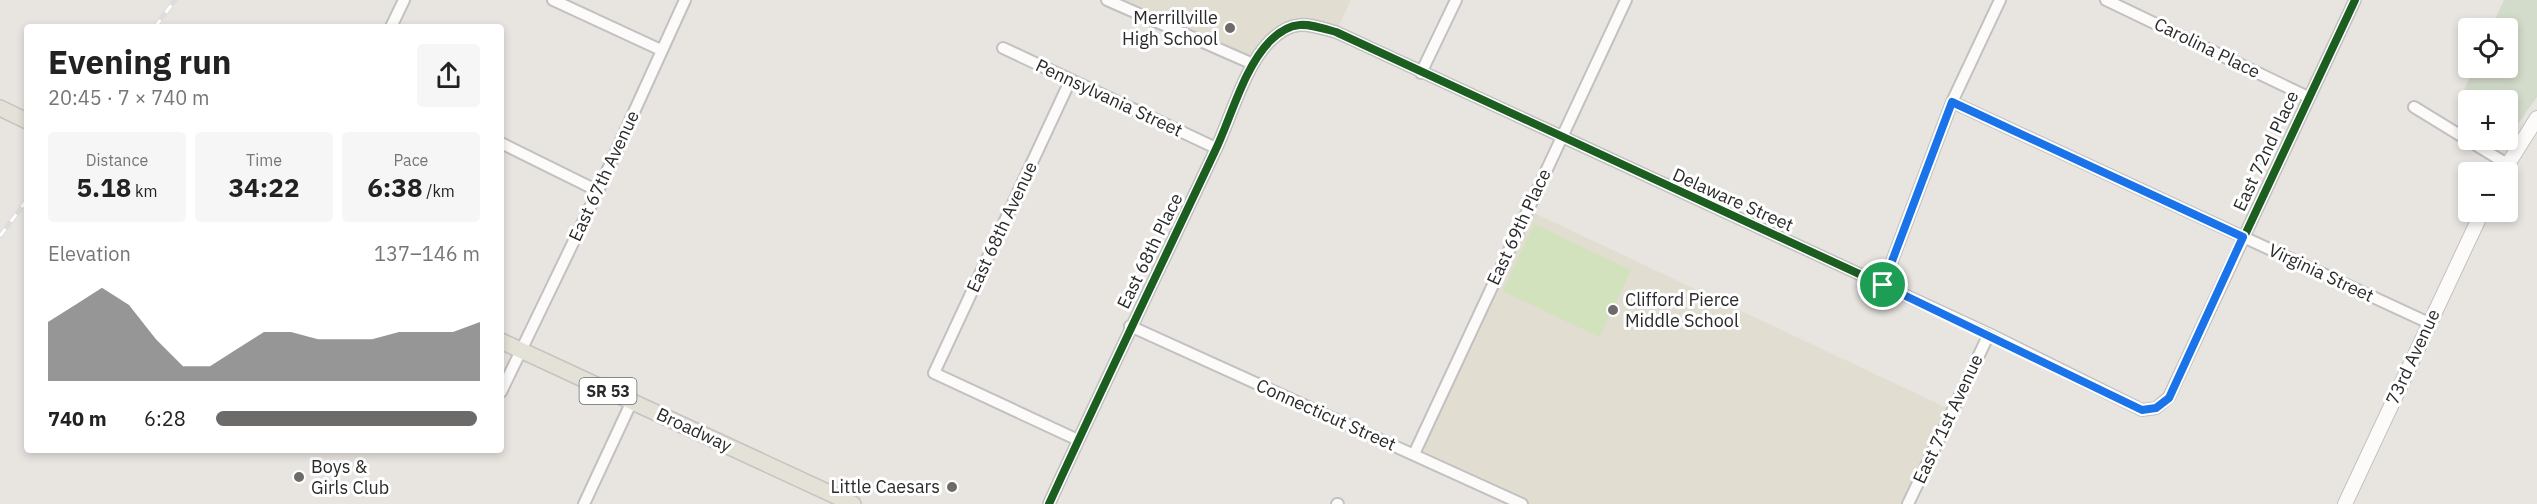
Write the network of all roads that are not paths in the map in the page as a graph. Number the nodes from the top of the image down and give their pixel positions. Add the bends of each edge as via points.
1 (404, 0) edge
2 (554, 0) edge
3 (685, 0) edge
4 (1107, 0) edge
5 (1456, 0) edge
6 (1626, 0) edge
7 (2000, 0) edge
8 (2106, 0) edge
9 (2355, 0) edge
10 (393, 24) edge
11 (1294, 24) joint
12 (1003, 48) dead end
13 (661, 50) junction
14 (1253, 64) junction
15 (1421, 73) junction
16 (1070, 81) junction
17 (2308, 97) junction
18 (1952, 102) junction
19 (2414, 107) dead end
20 (0, 108) edge
21 (2537, 118) edge
22 (24, 120) edge
23 (1560, 138) junction
24 (504, 144) edge
25 (1216, 148) junction
26 (2496, 162) edge
27 (2509, 162) edge
28 (598, 190) junction
29 (2477, 222) edge
30 (2243, 237) junction
31 (1883, 285) junction
32 (2429, 323) junction
33 (1130, 326) junction
34 (1989, 334) junction
35 (504, 342) edge
36 (522, 351) junction
37 (504, 386) edge
38 (632, 402) junction
39 (2156, 408) joint
40 (1078, 440) junction
41 (1414, 454) junction
42 (584, 504) edge
43 (854, 504) edge
44 (1049, 504) edge
45 (1522, 504) edge
46 (1908, 504) edge
47 (2345, 504) edge

1 - 10 street
2 - 13 street
3 - 13 street, East 67th Avenue
4 - 14 street
5 - 15 street
6 - 23 street, East 69th Place
7 - 18 street
8 - 17 street, Carolina Place
9 - 17 street, East 72nd Place
11 - 14 street, East 68th Place via 1270,41
11 - 15 street, Delaware Street via 1308,23 1336,32
12 - 16 street, Pennsylvania Street
13 - 28 street, East 67th Avenue
14 - 25 street, East 68th Place
15 - 23 street, Delaware Street
16 - 25 street, Pennsylvania Street
16 - 40 street, East 68th Avenue via 934,373
17 - 30 street, East 72nd Place
18 - 30 street, Virginia Street
18 - 31 street
19 - 26 street
20 - 22 main road
21 - 27 main road
23 - 31 street, Delaware Street
23 - 41 street, East 69th Place
24 - 28 street
25 - 33 street, East 68th Place
28 - 36 street, East 67th Avenue
29 - 32 main road, 73rd Avenue
30 - 32 street, Virginia Street
30 - 39 street, East 72nd Place via 2169,398
31 - 34 street, Delaware Street
32 - 47 main road, 73rd Avenue
33 - 40 street, East 68th Place
33 - 41 street, Connecticut Street
34 - 39 street, Delaware Street via 2142,410
34 - 46 street, East 71st Avenue
35 - 36 main road, Broadway / SR 53
36 - 37 street, East 67th Avenue
36 - 38 main road, Broadway / SR 53
38 - 42 street
38 - 43 main road, Broadway / SR 53
40 - 44 street, East 68th Place
41 - 45 street, Connecticut Street

